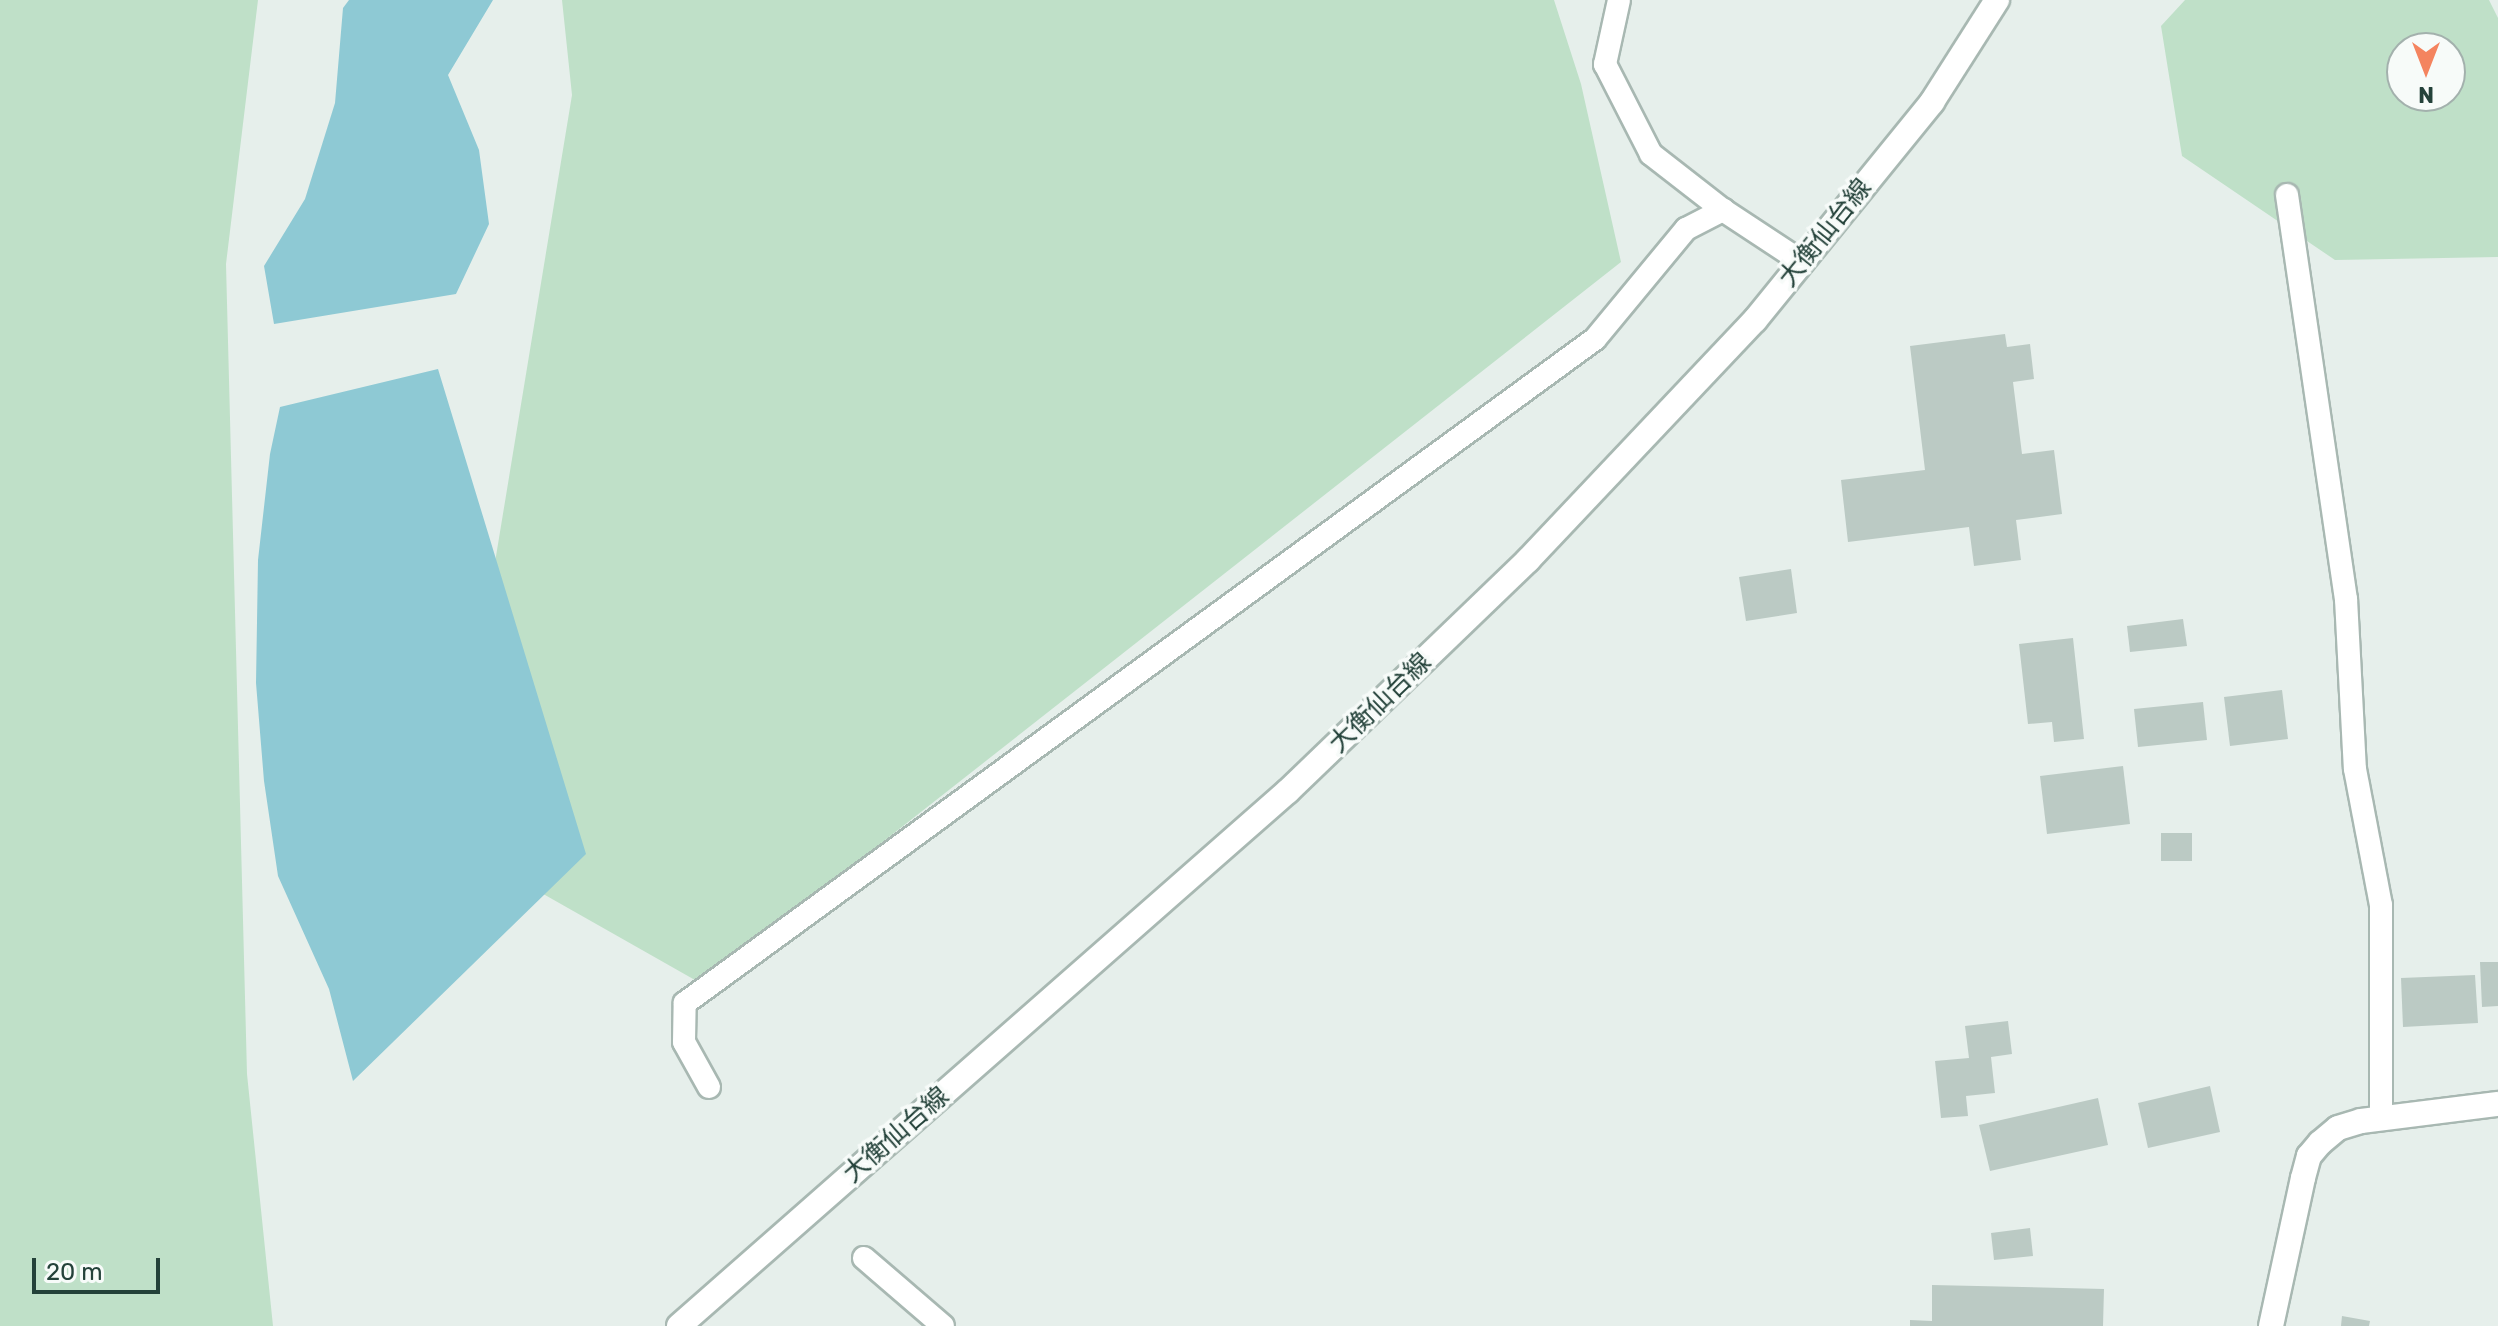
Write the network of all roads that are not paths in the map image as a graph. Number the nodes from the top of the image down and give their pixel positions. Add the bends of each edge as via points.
1 (1619, 0) edge
2 (1997, 0) edge
3 (2287, 195) dead end
4 (1723, 210) junction
5 (1802, 262) junction
6 (709, 1087) dead end
7 (2498, 1104) edge
8 (2381, 1118) junction
9 (864, 1258) dead end
10 (679, 1326) edge
11 (943, 1326) edge
12 (2271, 1326) edge

1 - 4 lane via 1605,64 1651,154
2 - 5 main road, 大衡仙台線 via 1932,102
3 - 8 lane via 2346,599 2355,769 2381,905
4 - 5 lane
4 - 6 lane via 1686,229 1595,339 685,1003 684,1042
5 - 10 main road, 大衡仙台線 via 1755,320 1528,560 1288,791
7 - 8 main road
8 - 12 main road via 2338,1128 2309,1156
9 - 11 lane

